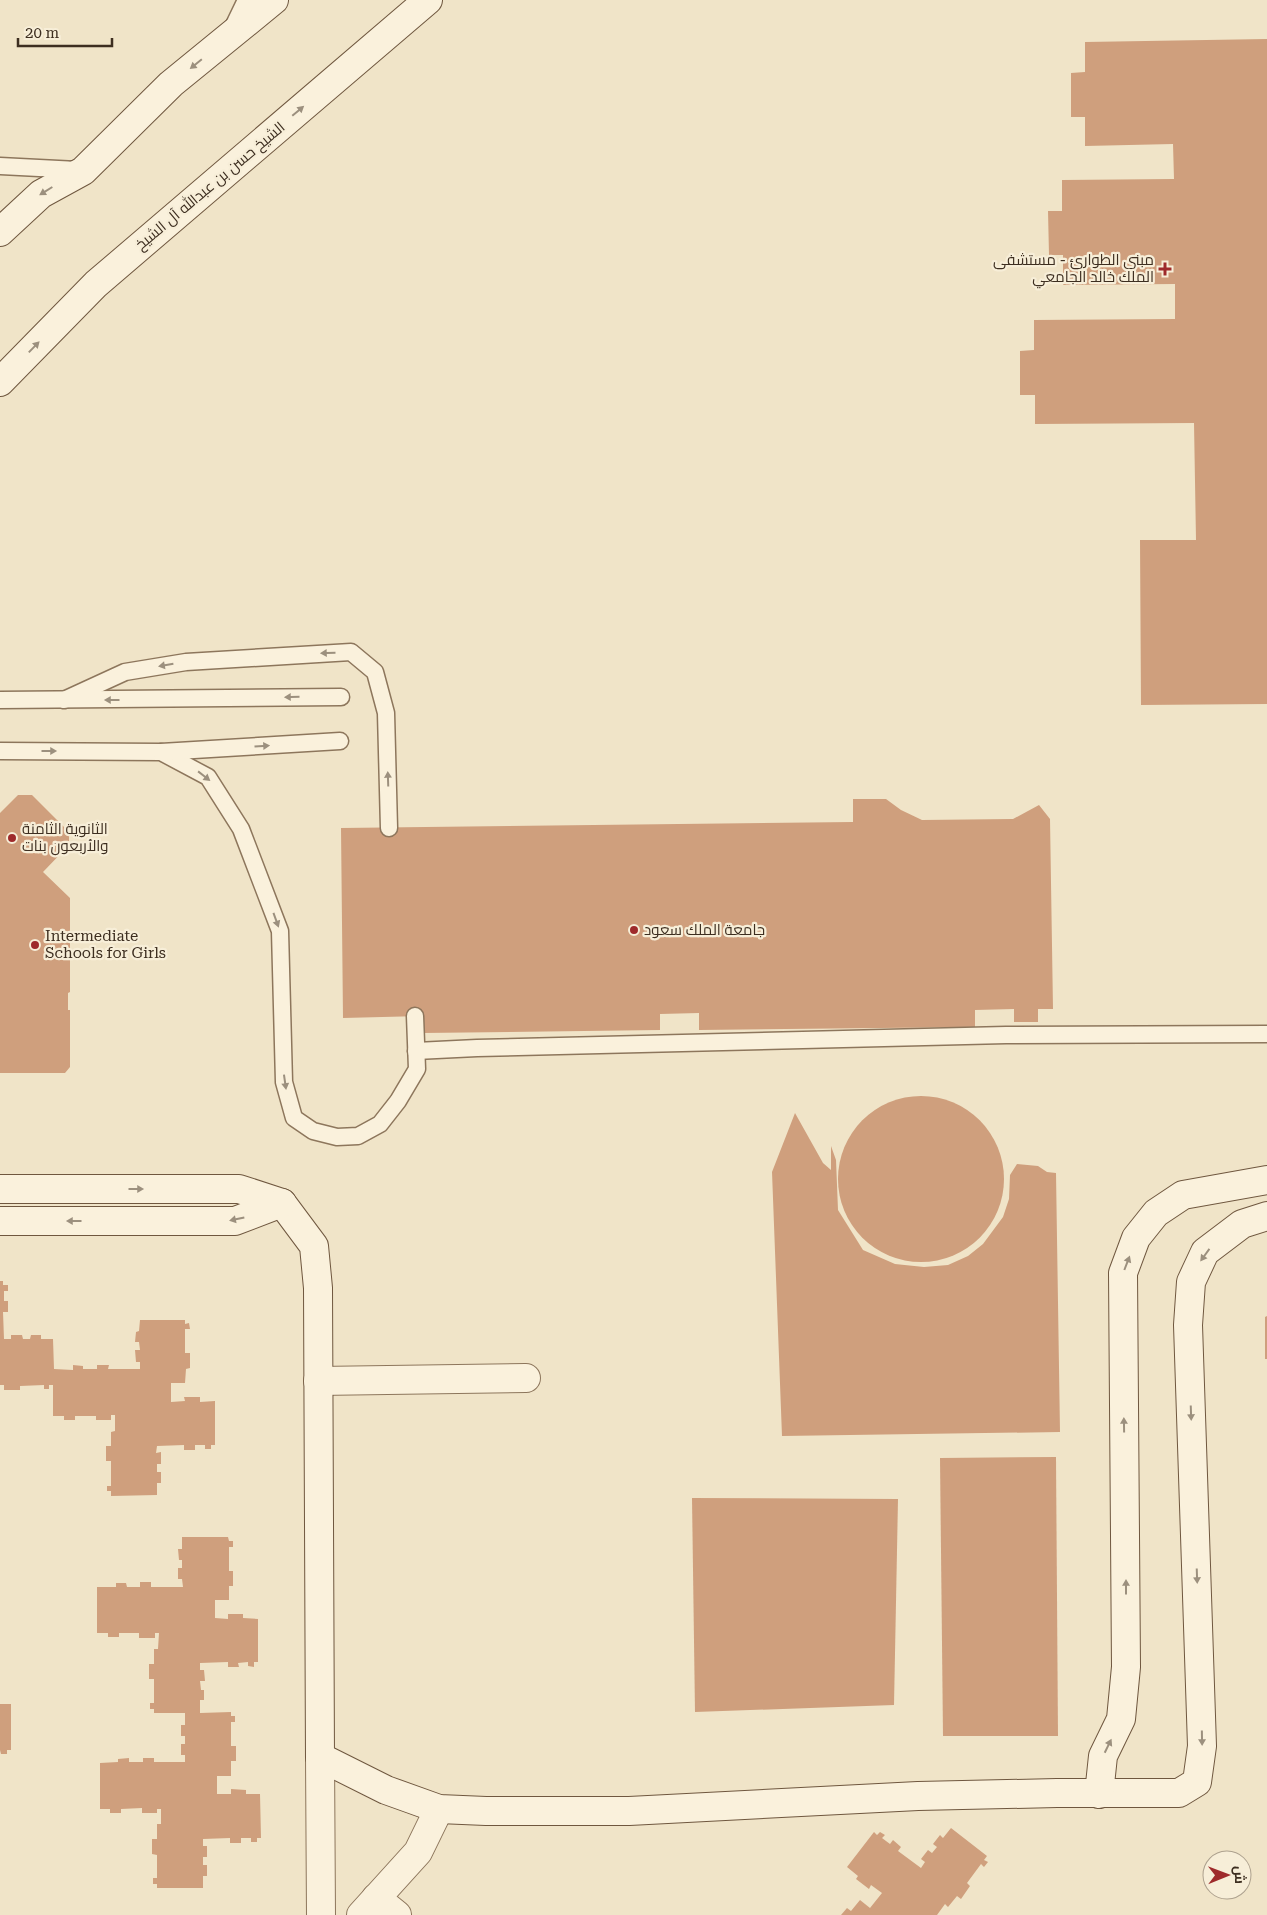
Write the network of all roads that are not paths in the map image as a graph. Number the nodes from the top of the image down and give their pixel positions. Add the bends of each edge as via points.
1 (246, 0) edge
2 (274, 0) edge
3 (428, 0) edge
4 (229, 37) junction
5 (0, 166) edge
6 (83, 170) junction
7 (0, 232) edge
8 (0, 382) edge
9 (341, 697) dead end
10 (0, 700) edge
11 (64, 700) junction
12 (340, 741) dead end
13 (0, 750) edge
14 (161, 752) junction
15 (389, 828) dead end
16 (415, 1016) dead end
17 (1267, 1034) edge
18 (416, 1051) junction
19 (1267, 1180) edge
20 (1231, 1188) junction
21 (0, 1189) edge
22 (282, 1203) junction
23 (1255, 1220) edge
24 (0, 1221) edge
25 (526, 1378) dead end
26 (318, 1381) junction
27 (320, 1756) junction
28 (1099, 1794) junction
29 (439, 1809) junction
30 (368, 1907) edge
31 (321, 1915) edge
32 (397, 1915) edge

1 - 4 lane
2 - 4 street
8 -> 3 street, الشيخ حسن بن عبدالله آل الشيخ via 96,284
4 -> 6 street via 172,84
5 - 6 lane
6 -> 7 street via 42,194
9 -> 11 lane
10 - 11 lane
15 -> 11 lane via 386,712 375,672 351,652 186,662 125,672
14 -> 12 lane
13 -> 14 lane
14 -> 18 lane via 208,777 241,829 280,931 284,1082 294,1118 313,1131 337,1137 358,1136 380,1124 416,1069
16 - 18 lane
17 - 18 lane via 986,1036
19 - 20 street
20 - 23 street
28 -> 20 street via 1103,1756 1122,1719 1126,1667 1123,1273 1136,1238 1156,1213 1183,1195
21 -> 22 street via 239,1189
22 -> 24 street via 235,1221
22 - 26 street via 314,1246 318,1288
23 -> 28 street via 1205,1252 1191,1282 1188,1324 1202,1746 1197,1782 1179,1793
25 - 26 street
26 - 27 street
27 - 29 street via 386,1790
27 - 31 street
28 - 29 street via 918,1796 629,1811
29 - 30 street via 418,1852
30 - 32 street

